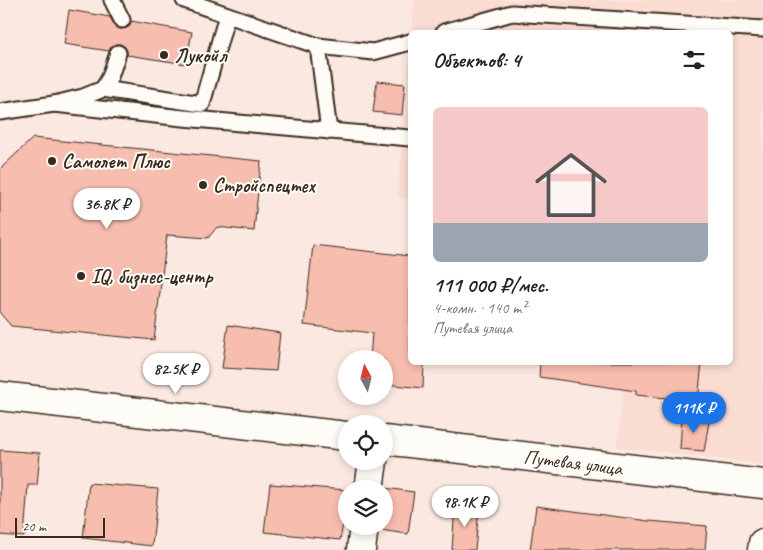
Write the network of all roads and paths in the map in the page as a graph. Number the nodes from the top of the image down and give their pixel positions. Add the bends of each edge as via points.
1 (112, 0) edge
2 (184, 0) edge
3 (226, 14) junction
4 (122, 20) dead end
5 (763, 29) edge
6 (451, 30) edge
7 (408, 43) edge
8 (318, 46) junction
9 (118, 53) dead end
10 (103, 89) junction
11 (54, 104) junction
12 (0, 112) edge
13 (329, 131) junction
14 (408, 138) edge
15 (0, 396) edge
16 (338, 435) edge
17 (393, 441) edge
18 (763, 484) edge
19 (362, 535) edge
20 (763, 543) edge
21 (360, 550) edge
22 (762, 550) edge

1 - 4 lane
2 - 3 lane
3 - 8 lane
3 - 10 lane via 202,104
5 - 6 lane via 512,13
7 - 8 lane via 374,52
8 - 13 lane
9 - 10 lane
10 - 11 lane
11 - 12 lane
11 - 13 lane
13 - 14 lane
15 - 16 street
17 - 18 street, Путевая улица
19 - 21 street
20 - 22 street

